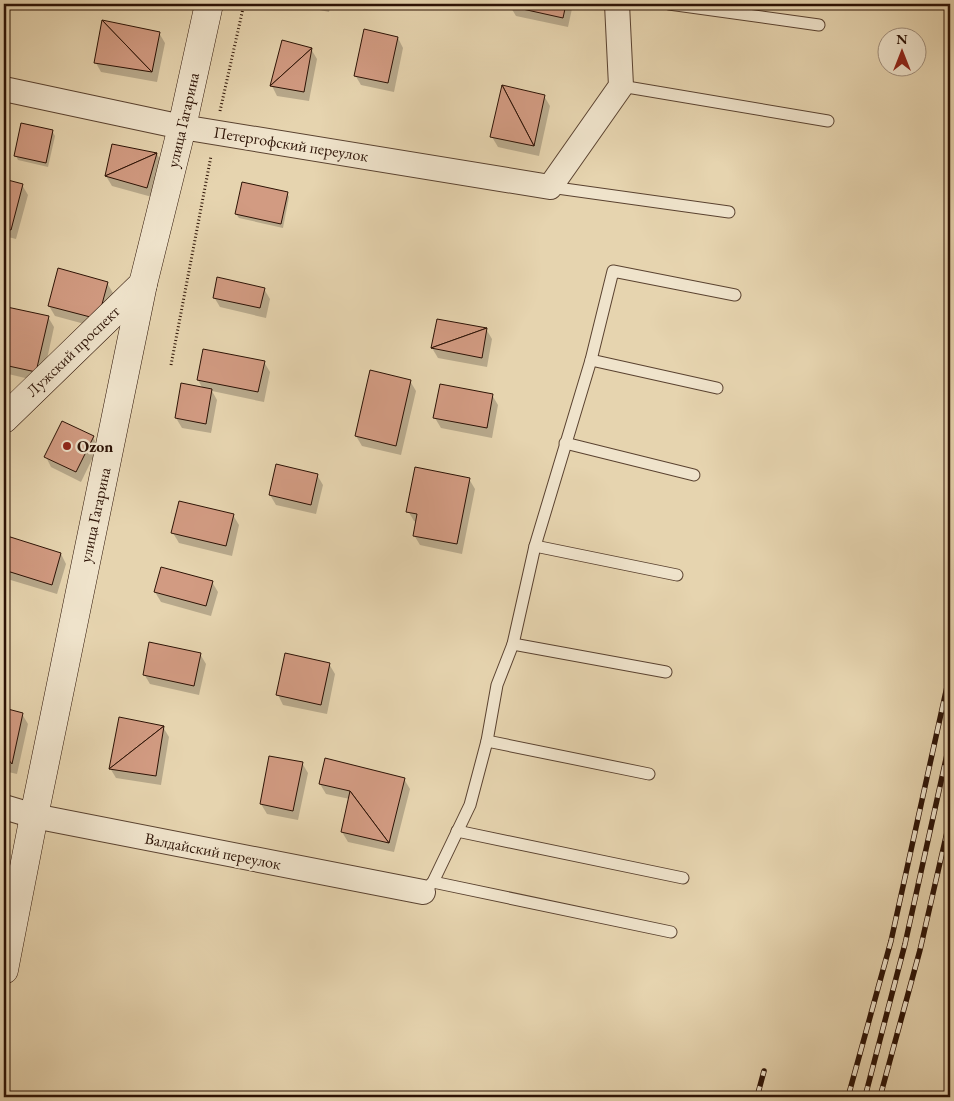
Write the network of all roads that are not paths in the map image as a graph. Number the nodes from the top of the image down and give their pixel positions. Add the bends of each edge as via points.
1 (209, 4) edge
2 (617, 4) edge
3 (669, 4) edge
4 (819, 25) dead end
5 (622, 86) junction
6 (4, 88) edge
7 (828, 121) dead end
8 (182, 127) junction
9 (550, 187) junction
10 (729, 212) dead end
11 (143, 284) junction
12 (735, 295) dead end
13 (591, 360) junction
14 (717, 388) dead end
15 (4, 419) edge
16 (565, 443) junction
17 (694, 476) dead end
18 (535, 546) junction
19 (677, 575) dead end
20 (513, 644) junction
21 (666, 672) dead end
22 (487, 741) junction
23 (649, 774) dead end
24 (4, 807) edge
25 (34, 816) junction
26 (457, 831) junction
27 (683, 878) dead end
28 (428, 887) junction
29 (671, 932) dead end
30 (4, 970) edge

1 - 8 street, улица Гагарина
2 - 5 street
3 - 4 lane
5 - 7 lane
5 - 9 street
6 - 8 street, Петергофский переулок
8 - 9 street, Петергофский переулок
8 - 11 street, улица Гагарина
9 - 10 lane
11 - 15 street, Лужский проспект
11 - 25 street, улица Гагарина
12 - 13 lane via 613,271
13 - 14 lane
13 - 16 lane
16 - 17 lane
16 - 18 lane
18 - 19 lane
18 - 20 lane
20 - 21 lane
20 - 22 lane via 497,685
22 - 23 lane
22 - 26 lane via 470,806
24 - 25 street, Валдайский переулок
25 - 28 street, Валдайский переулок
25 - 30 street, улица Гагарина
26 - 27 lane
26 - 28 lane
28 - 29 lane

